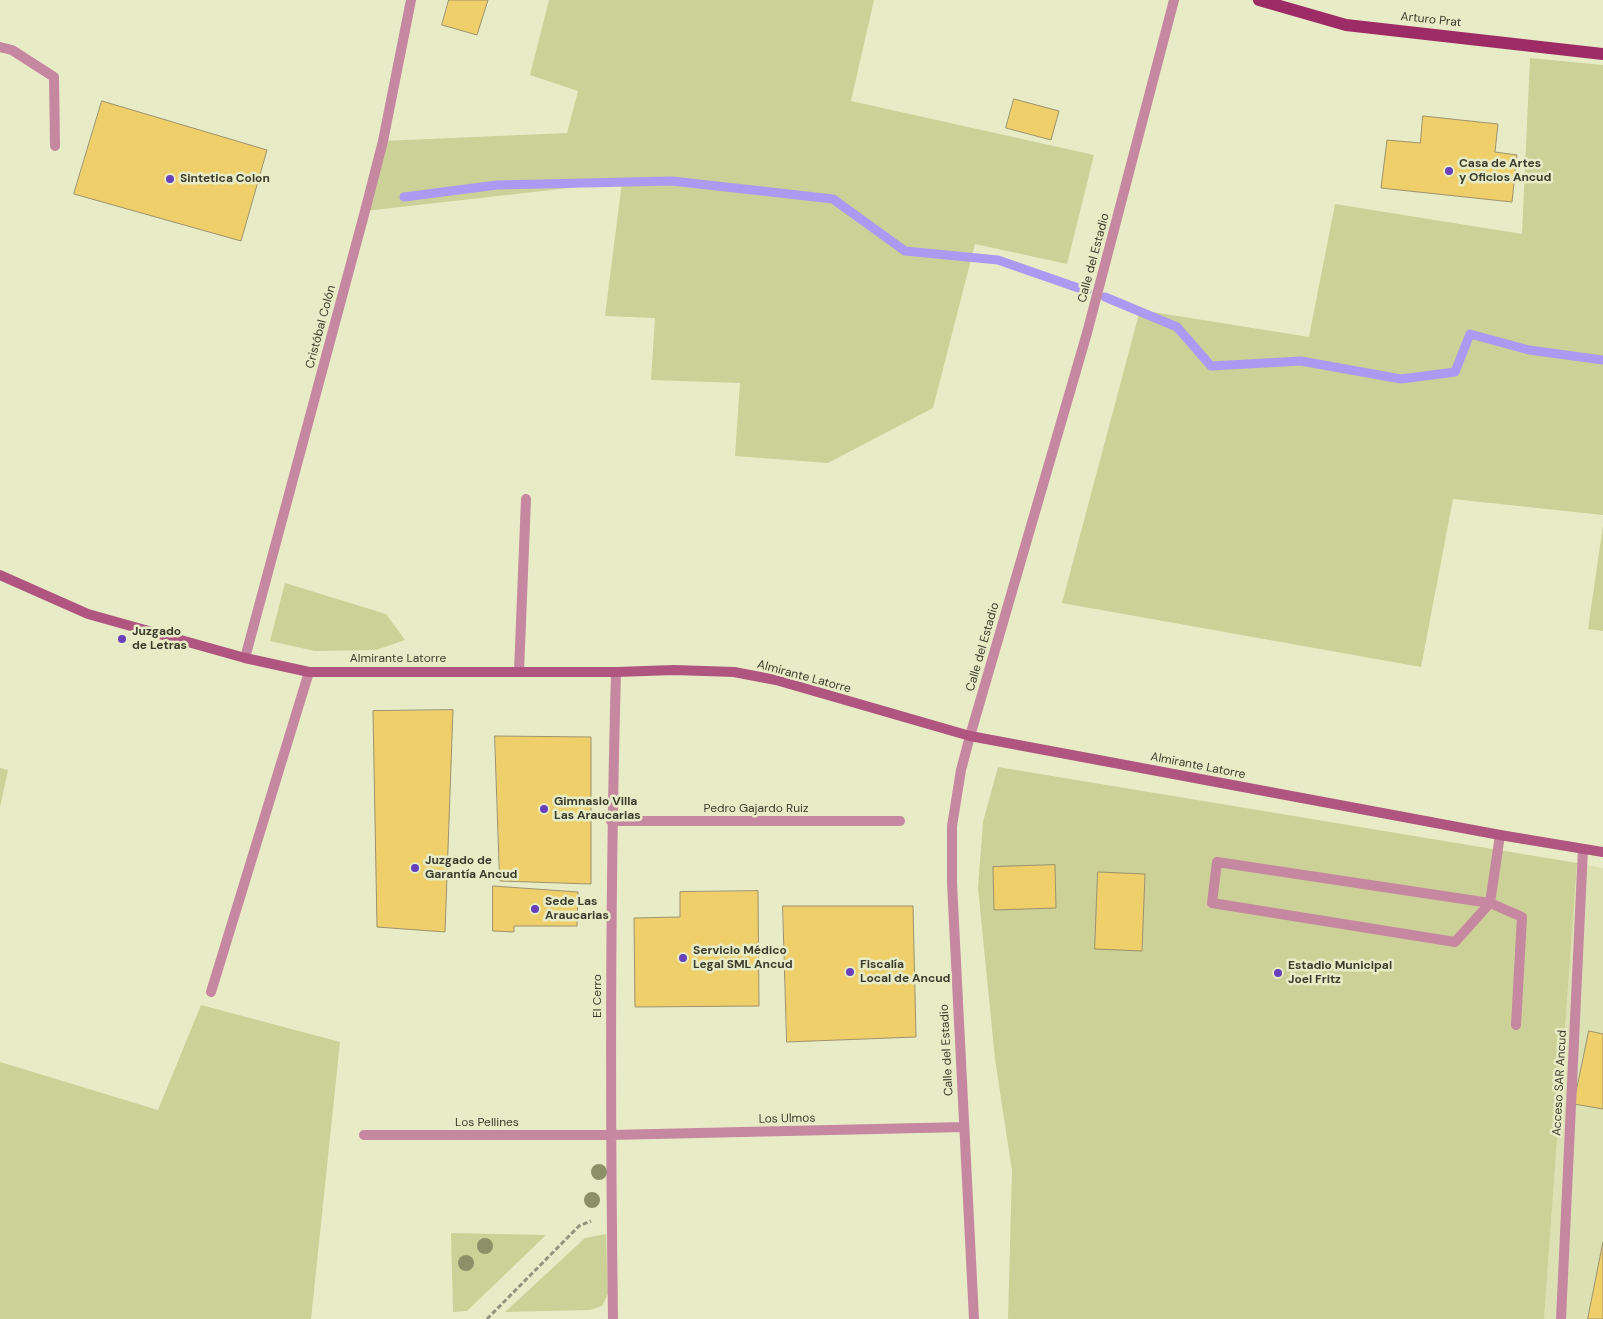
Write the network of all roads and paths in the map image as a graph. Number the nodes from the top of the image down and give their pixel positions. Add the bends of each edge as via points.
1 (411, 0) edge
2 (1174, 0) edge
3 (1259, 0) edge
4 (0, 47) edge
5 (1603, 54) edge
6 (55, 146) dead end
7 (526, 499) dead end
8 (0, 575) edge
9 (245, 658) junction
10 (519, 671) junction
11 (309, 672) junction
12 (616, 672) junction
13 (970, 736) junction
14 (611, 821) junction
15 (900, 822) dead end
16 (1500, 835) junction
17 (1583, 849) junction
18 (1603, 852) edge
19 (1490, 903) junction
20 (211, 992) dead end
21 (1516, 1025) dead end
22 (964, 1127) junction
23 (364, 1135) dead end
24 (610, 1135) junction
25 (612, 1214) junction
26 (487, 1319) edge
27 (613, 1319) edge
28 (974, 1319) edge
29 (1562, 1319) edge

1 - 9 street, Cristóbal Colón via 368,202
2 - 13 street, Calle del Estadio via 1087,333
3 - 5 main road, Arturo Prat via 1346,24
4 - 6 street via 12,50 54,77
7 - 10 street
8 - 9 main road, Almirante Latorre via 88,614
9 - 11 main road, Almirante Latorre
10 - 11 main road, Almirante Latorre
10 - 12 main road, Almirante Latorre
11 - 20 street
12 - 13 main road, Almirante Latorre via 734,672 776,680
12 - 14 street, El Cerro
13 - 16 main road, Almirante Latorre
13 - 22 street, Calle del Estadio via 952,826
14 - 15 street, Pedro Gajardo Ruiz
14 - 24 street, El Cerro
16 - 17 main road, Almirante Latorre
16 - 19 street
17 - 18 main road, Almirante Latorre
17 - 29 street, Acceso SAR Ancud
19 - 19 street via 1217,862 1212,903 1455,942
19 - 21 street via 1522,918
22 - 24 street, Los Ulmos
22 - 28 street, Calle del Estadio
23 - 24 street, Los Pellines
24 - 25 street, El Cerro
25 - 26 path via 579,1226
25 - 27 street, El Cerro

